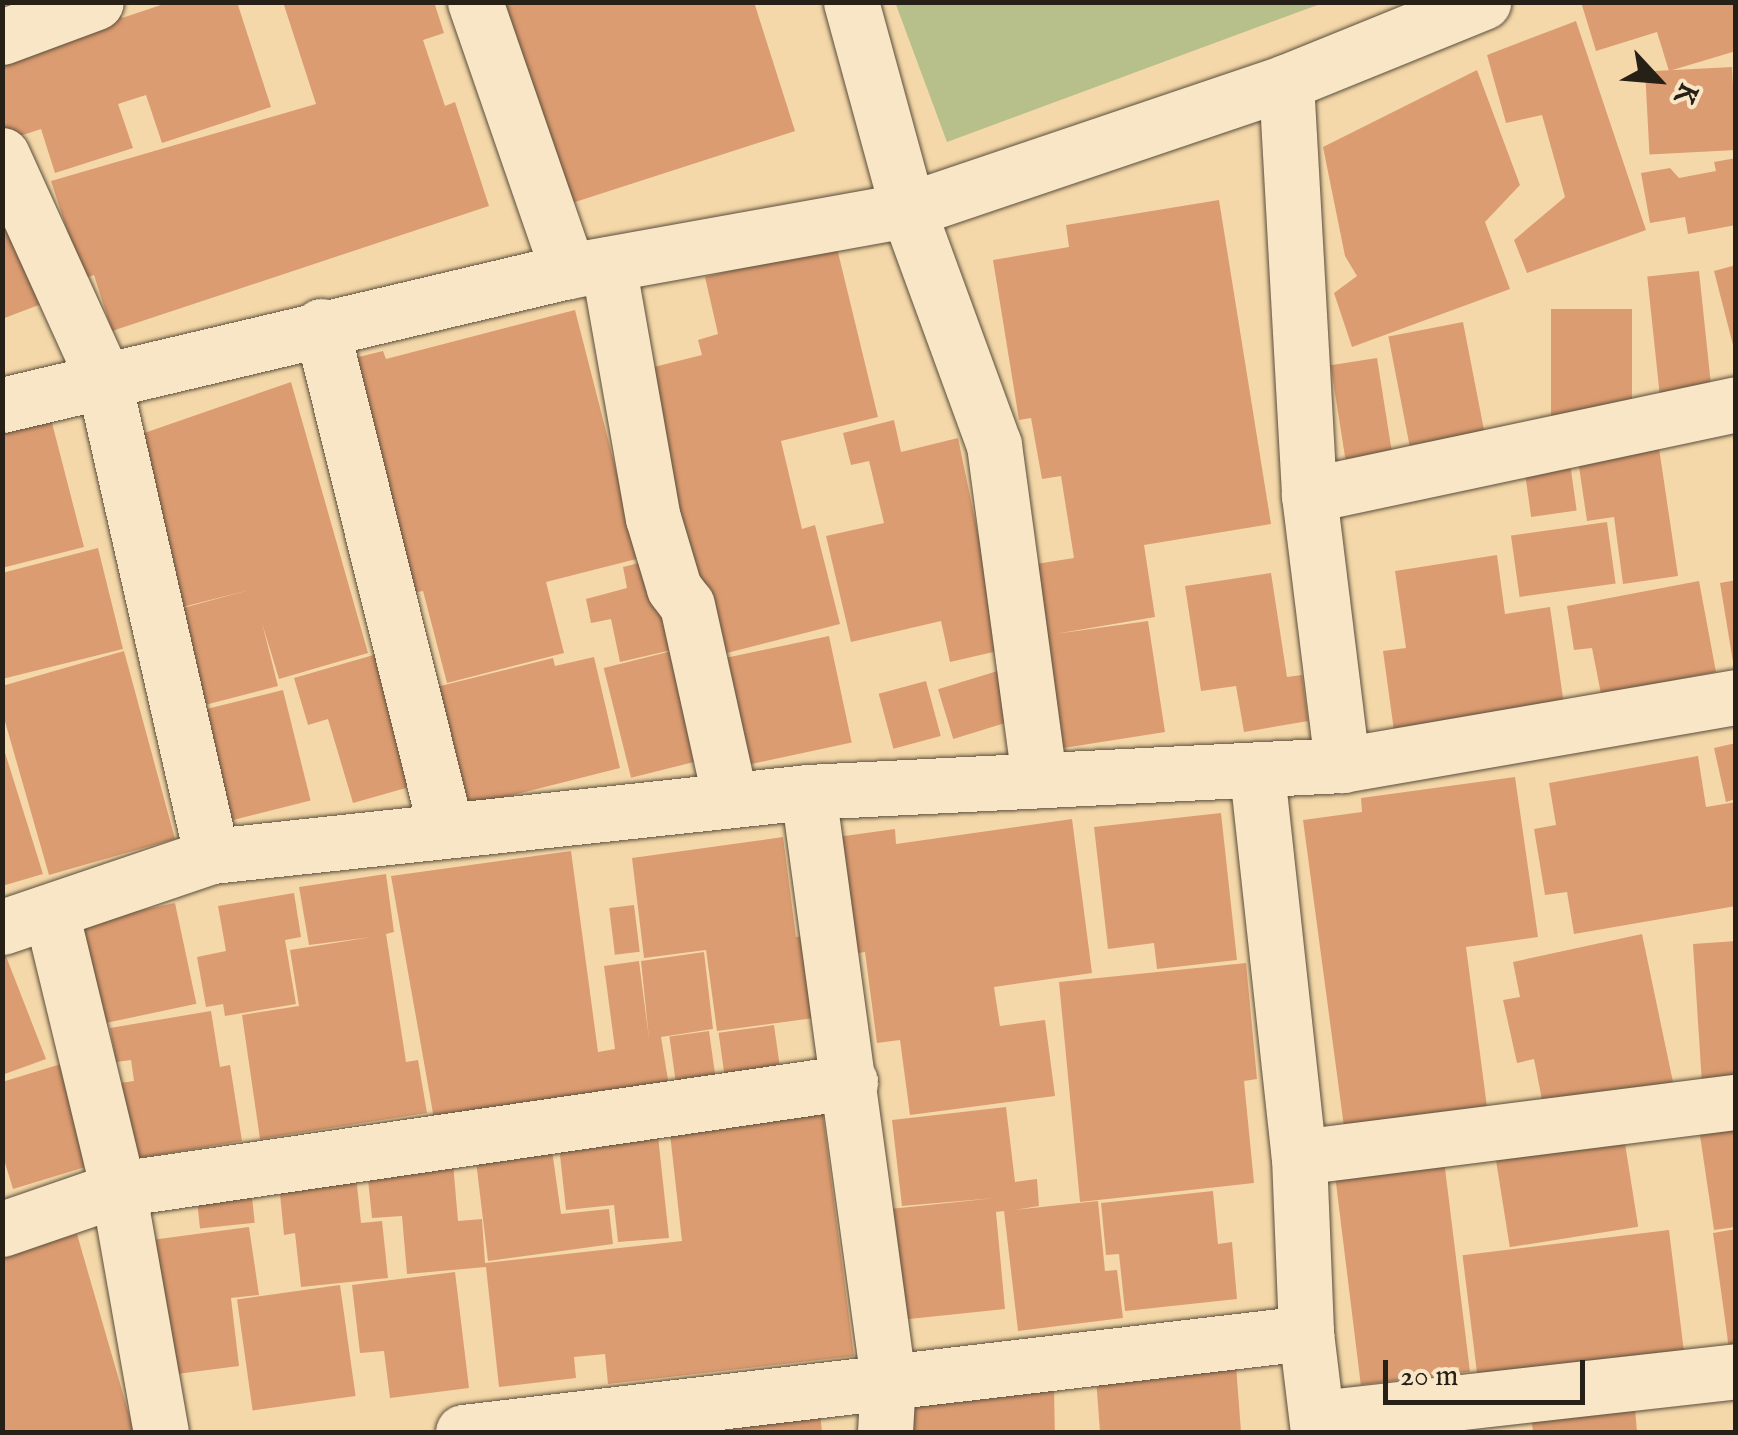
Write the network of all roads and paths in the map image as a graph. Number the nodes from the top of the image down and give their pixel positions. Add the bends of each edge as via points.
1 (96, 2) edge
2 (474, 2) edge
3 (851, 2) edge
4 (1483, 2) edge
5 (2, 38) edge
6 (1286, 82) junction
7 (2, 155) edge
8 (908, 210) junction
9 (588, 268) junction
10 (321, 326) junction
11 (103, 378) junction
12 (1736, 404) edge
13 (2, 405) edge
14 (1309, 496) junction
15 (1736, 697) edge
16 (1342, 765) junction
17 (1257, 772) junction
18 (1039, 780) junction
19 (808, 792) junction
20 (730, 799) junction
21 (445, 826) junction
22 (212, 856) junction
23 (26, 920) edge
24 (850, 1082) junction
25 (1736, 1102) edge
26 (1299, 1157) junction
27 (118, 1189) junction
28 (2, 1229) edge
29 (1306, 1333) junction
30 (1736, 1371) edge
31 (886, 1406) edge
32 (1319, 1425) edge
33 (161, 1432) edge
34 (463, 1432) edge

1 - 5 street
2 - 9 street
3 - 8 street
4 - 6 street
6 - 8 street
6 - 14 street
7 - 11 street
8 - 9 street
8 - 18 street via 994,445
9 - 10 street
9 - 20 street via 653,518 674,588 687,604
10 - 11 street
10 - 21 street
11 - 13 street
11 - 22 street
12 - 14 street
14 - 16 street
15 - 16 street
16 - 17 street
17 - 18 street
17 - 26 street
18 - 19 street
19 - 20 street
19 - 24 street
20 - 21 street
21 - 22 street
22 - 23 street
23 - 27 street
24 - 27 street
24 - 31 street
25 - 26 street
26 - 29 street
27 - 28 street
27 - 33 street
29 - 31 street
29 - 32 street
30 - 32 street
31 - 34 street

